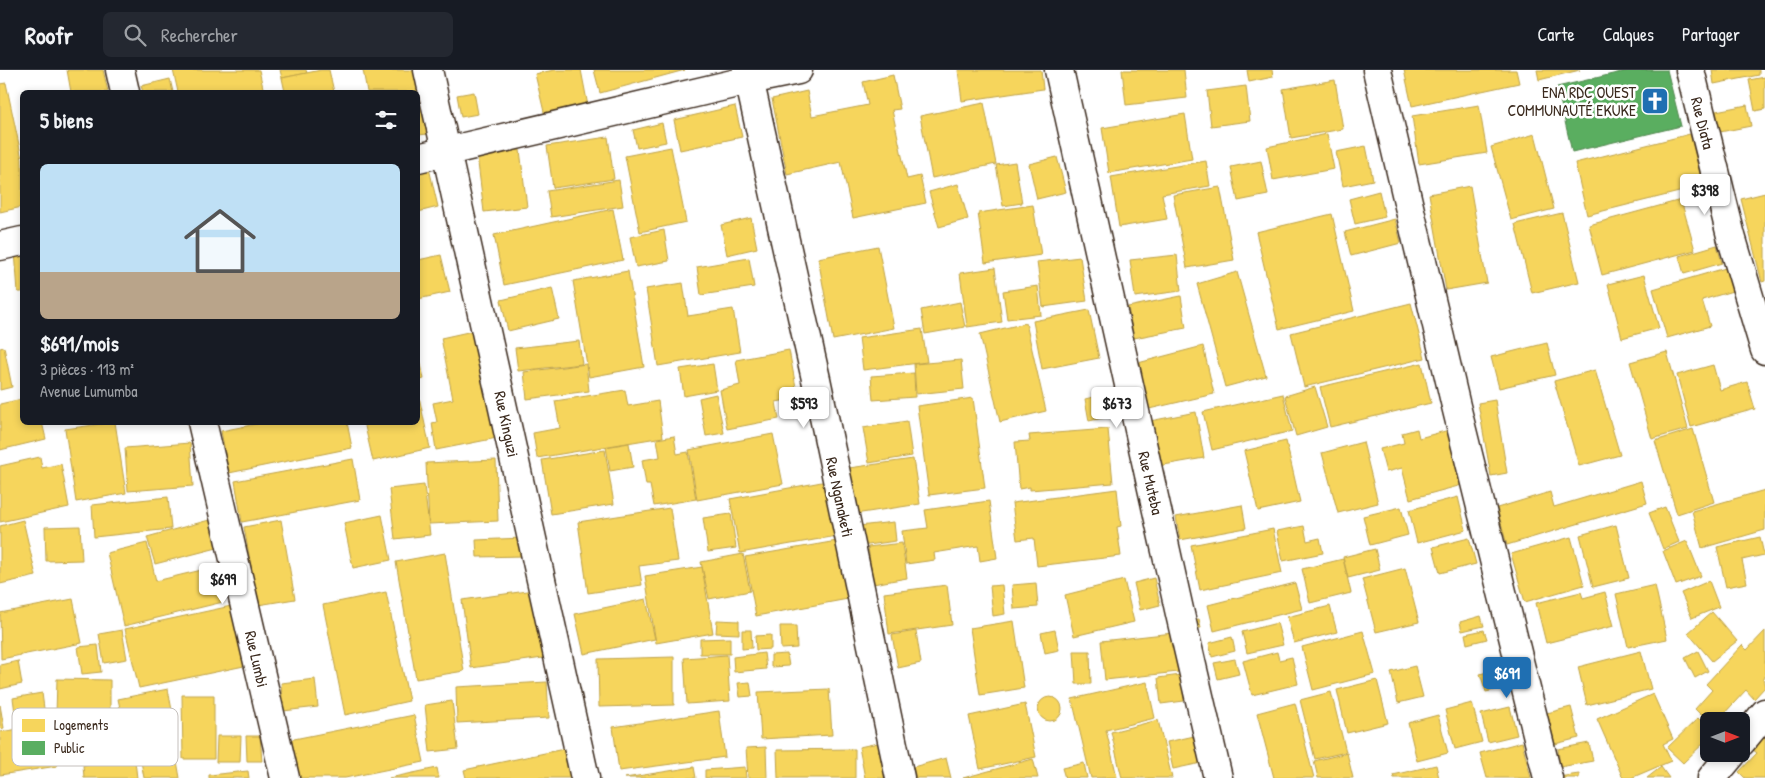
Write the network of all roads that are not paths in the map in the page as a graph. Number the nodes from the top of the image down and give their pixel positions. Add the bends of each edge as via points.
1 (120, 70) edge
2 (428, 70) edge
3 (798, 70) edge
4 (1059, 70) edge
5 (1377, 70) edge
6 (1690, 70) edge
7 (748, 75) edge
8 (125, 90) edge
9 (446, 151) junction
10 (420, 158) edge
11 (20, 241) edge
12 (0, 246) edge
13 (1765, 350) edge
14 (203, 425) edge
15 (1765, 713) edge
16 (1750, 731) edge
17 (1725, 762) edge
18 (285, 778) edge
19 (585, 778) edge
20 (900, 778) edge
21 (1218, 778) edge
22 (1548, 778) edge
23 (1712, 778) edge

1 - 8 street
2 - 9 street, Rue Kinguzi
3 - 7 street
4 - 21 street, Rue Muteba
5 - 22 street
6 - 13 street, Rue Diata via 1731,236
7 - 9 street
7 - 20 street, Rue Nganaketi
9 - 10 street
9 - 19 street, Rue Kinguzi
11 - 12 street
14 - 18 street, Rue Lumbi
15 - 16 street
17 - 23 street

